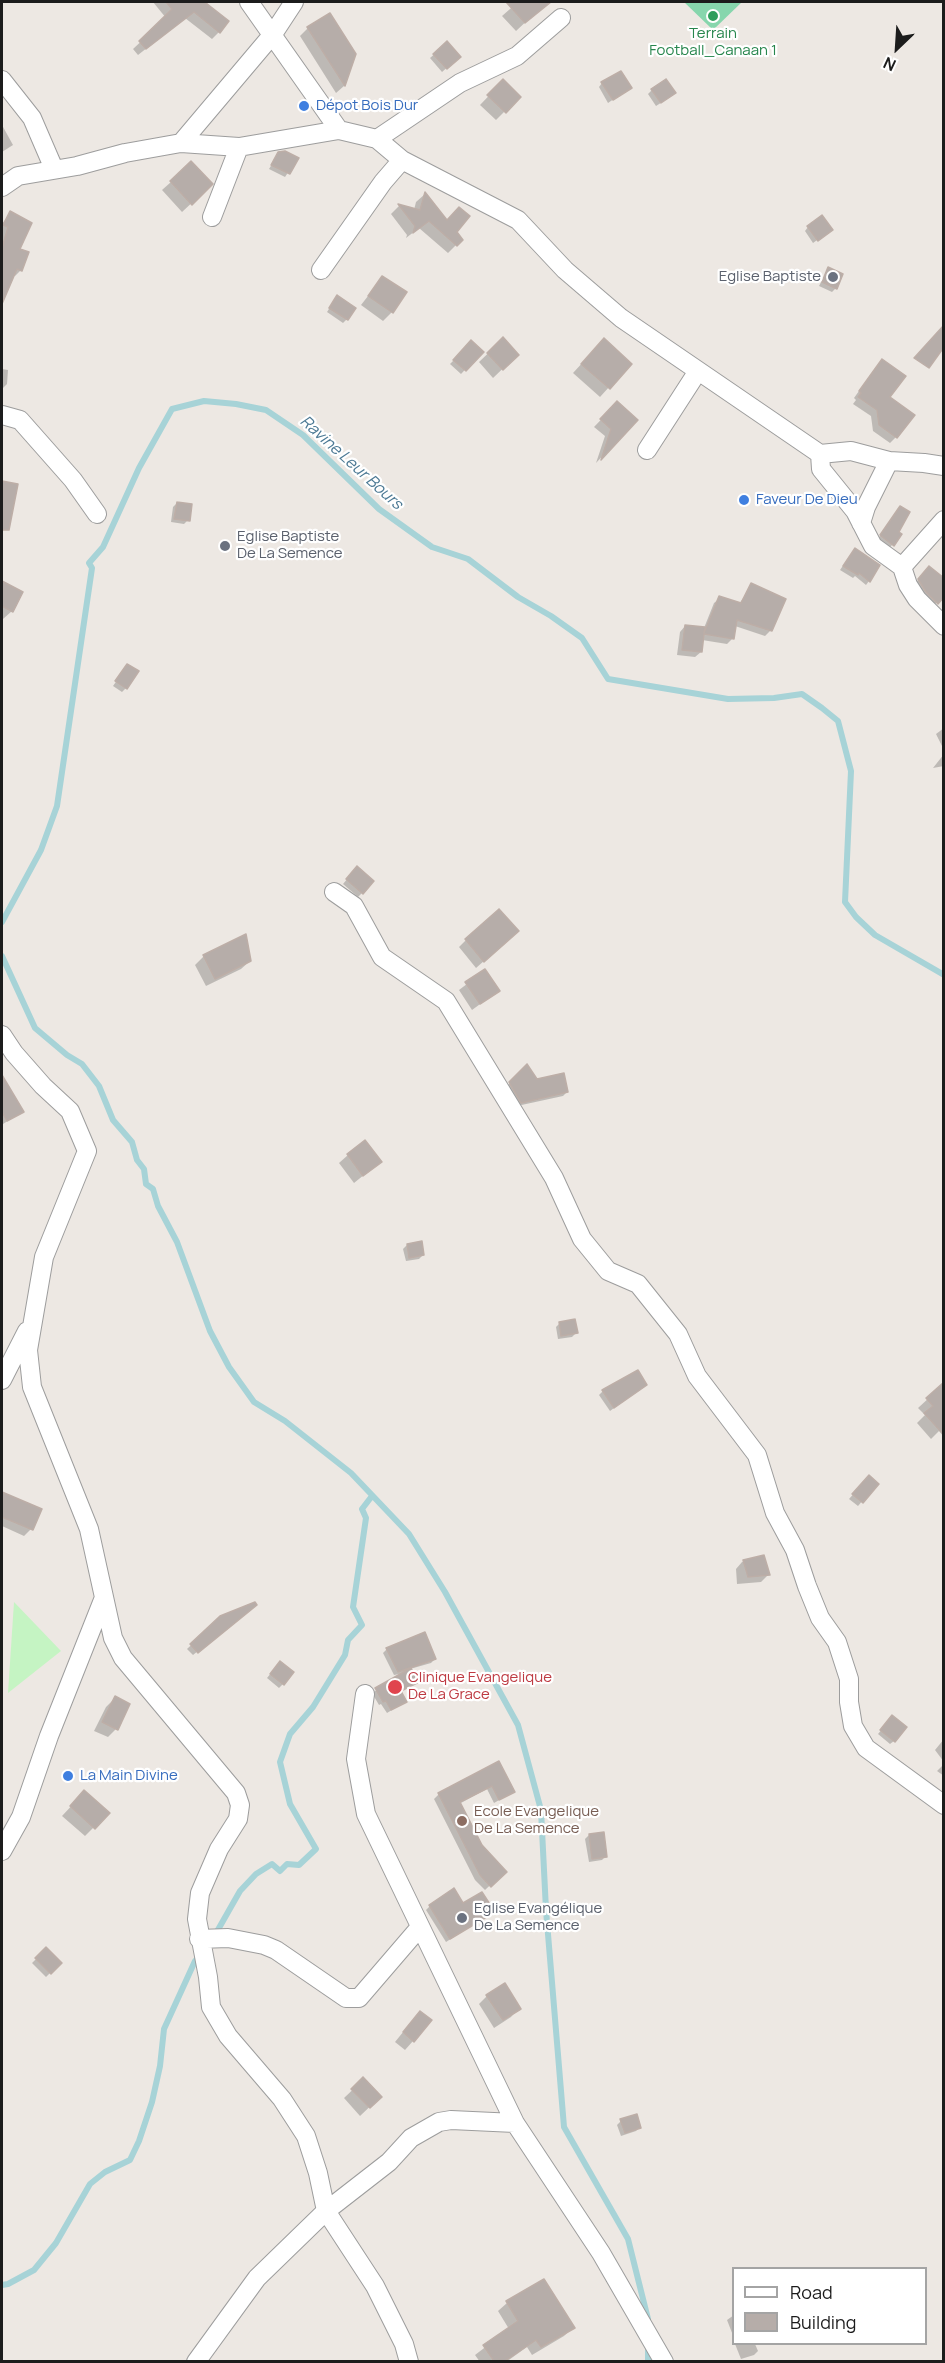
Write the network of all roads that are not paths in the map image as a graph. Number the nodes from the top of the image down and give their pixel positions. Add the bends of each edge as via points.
1 (249, 2) edge
2 (294, 2) edge
3 (561, 18) dead end
4 (273, 34) junction
5 (2, 80) edge
6 (339, 130) junction
7 (377, 139) junction
8 (181, 143) junction
9 (239, 147) junction
10 (402, 160) junction
11 (54, 169) junction
12 (2, 187) edge
13 (212, 217) dead end
14 (321, 270) dead end
15 (698, 371) junction
16 (2, 415) edge
17 (647, 450) dead end
18 (820, 454) junction
19 (889, 462) junction
20 (944, 466) edge
21 (97, 514) dead end
22 (944, 520) edge
23 (861, 523) junction
24 (902, 567) junction
25 (944, 626) edge
26 (334, 892) dead end
27 (2, 1035) edge
28 (34, 1318) junction
29 (2, 1380) edge
30 (103, 1600) junction
31 (364, 1694) dead end
32 (944, 1804) edge
33 (2, 1851) edge
34 (420, 1927) junction
35 (212, 1938) junction
36 (515, 2123) junction
37 (326, 2211) junction
38 (196, 2361) edge
39 (409, 2361) edge
40 (664, 2361) edge

1 - 4 street
2 - 4 street
3 - 7 street via 517,56 460,83
4 - 6 street
4 - 8 street
5 - 11 street via 32,118
6 - 7 street
6 - 9 street
7 - 10 street
8 - 9 street
8 - 11 street
9 - 13 street
10 - 14 street
10 - 15 street via 518,220 565,270 621,318
11 - 12 street via 18,176
15 - 17 street
15 - 18 street
16 - 21 street via 20,420
18 - 19 street via 851,451
18 - 23 street via 821,469
19 - 20 street
19 - 23 street
22 - 24 street
23 - 24 street via 873,546
24 - 25 street via 917,599
26 - 32 street via 354,906 382,957 446,1001 554,1178 582,1239 608,1271 638,1284 678,1334 697,1376 757,1455 775,1513 795,1550 820,1618 837,1642 849,1679 853,1726 866,1748
27 - 28 street via 43,1086 70,1111 87,1151 44,1257
28 - 29 street
28 - 30 street via 28,1350 32,1387 89,1529
30 - 33 street via 21,1817
30 - 35 street via 112,1638 123,1658 236,1793 240,1805 238,1819 219,1849 200,1893 196,1919
31 - 34 street via 356,1759 364,1806
34 - 35 street via 359,1998 346,1998 276,1950 247,1940
34 - 36 street
35 - 37 street via 208,1977 211,2007 228,2036 282,2099 306,2136
36 - 37 street via 440,2122 411,2138 389,2162
36 - 40 street via 601,2253
37 - 38 street via 257,2278
37 - 39 street via 375,2286

